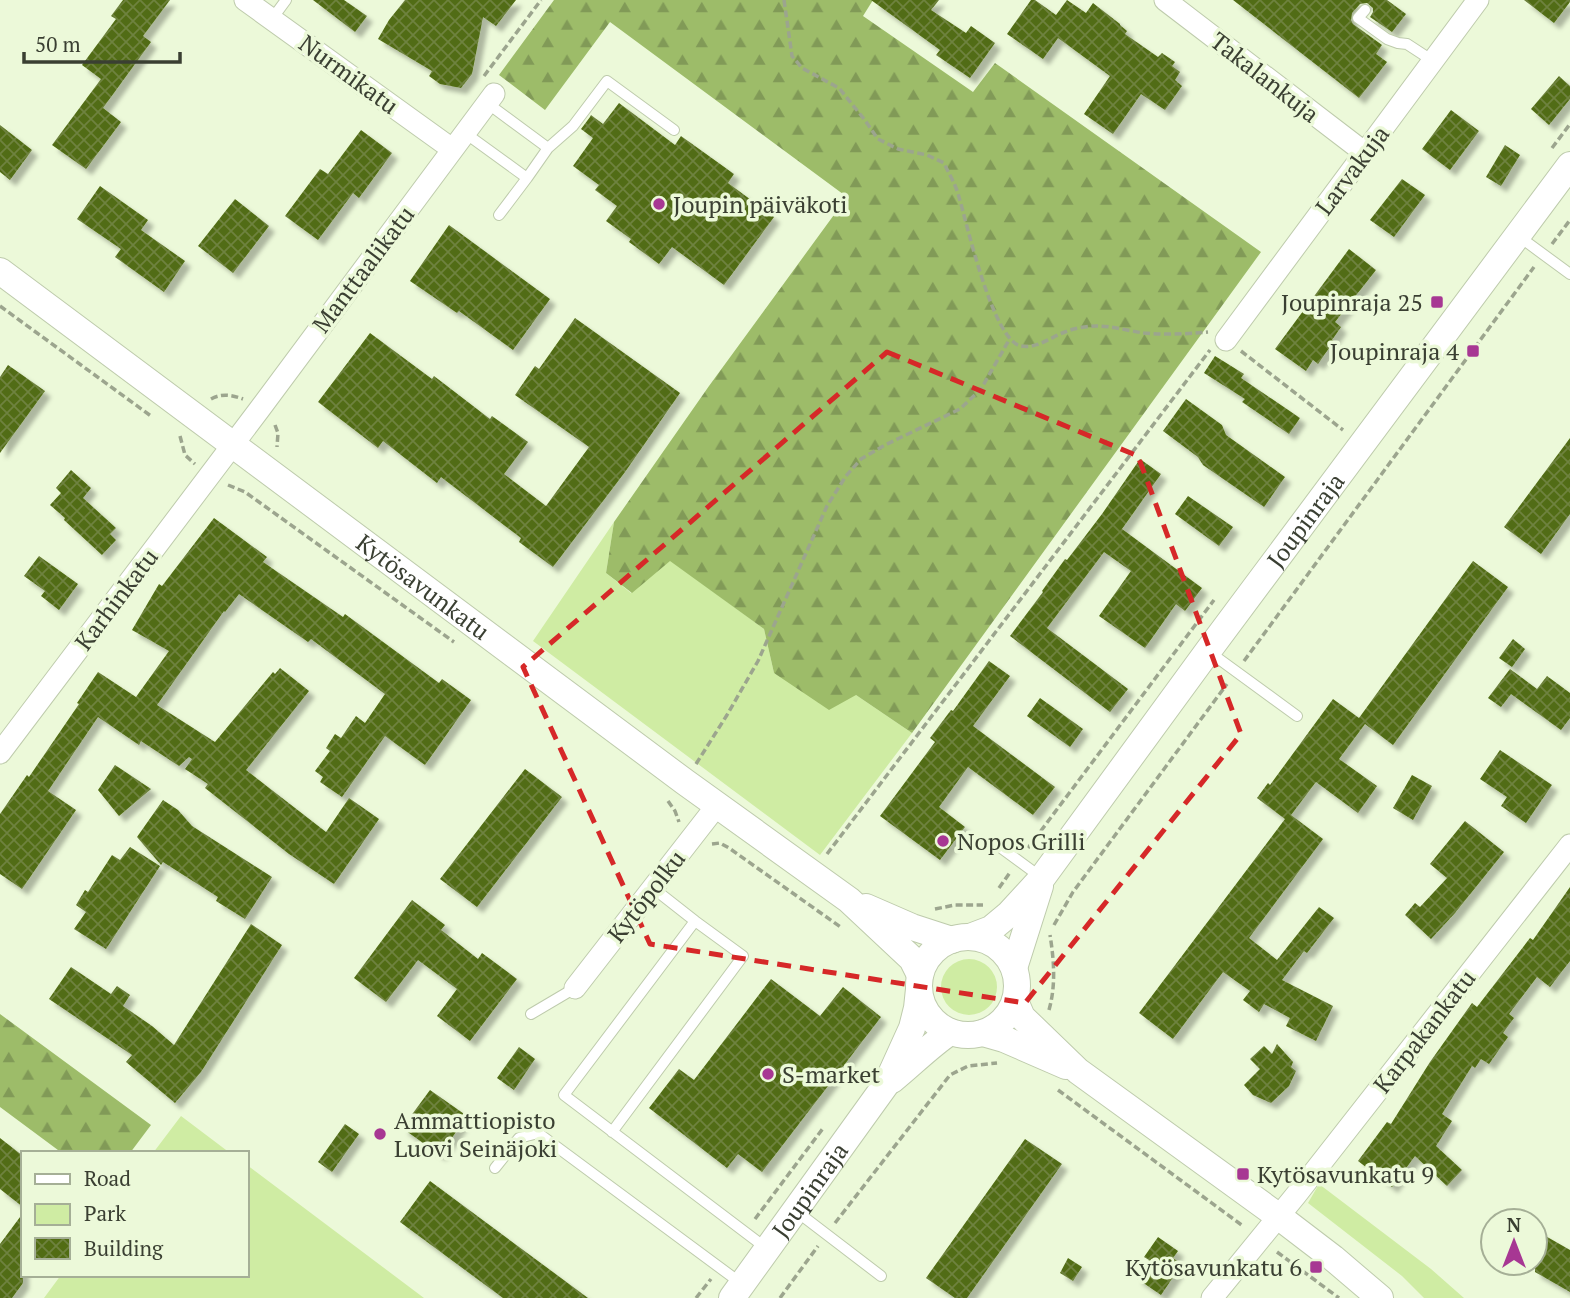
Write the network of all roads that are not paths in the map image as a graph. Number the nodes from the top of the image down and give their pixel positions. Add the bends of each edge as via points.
1 (245, 0) edge
2 (286, 0) edge
3 (1166, 0) edge
4 (1478, 0) edge
5 (1365, 10) dead end
6 (272, 19) junction
7 (1433, 61) junction
8 (490, 99) joint
9 (674, 130) dead end
10 (459, 141) junction
11 (548, 148) junction
12 (1365, 153) junction
13 (1570, 165) edge
14 (527, 178) junction
15 (499, 215) dead end
16 (1517, 235) junction
17 (0, 271) edge
18 (1570, 274) edge
19 (1220, 336) road end
20 (233, 444) junction
21 (1208, 651) junction
22 (1297, 716) dead end
23 (0, 753) edge
24 (718, 804) junction
25 (993, 842) dead end
26 (1570, 845) edge
27 (1042, 878) junction
28 (653, 888) junction
29 (849, 900) junction
30 (695, 921) junction
31 (961, 938) junction
32 (1014, 968) junction
33 (920, 982) junction
34 (575, 988) joint
35 (1015, 1001) junction
36 (531, 1014) dead end
37 (950, 1032) junction
38 (983, 1033) junction
39 (1031, 1041) junction
40 (887, 1083) junction
41 (612, 1132) junction
42 (495, 1168) dead end
43 (796, 1212) junction
44 (1278, 1216) junction
45 (768, 1249) junction
46 (881, 1276) dead end
47 (737, 1291) edge
48 (1212, 1298) edge
49 (1380, 1298) edge

1 - 6 street, Nurmikatu
2 - 6 lane
3 - 12 street, Takalankuja
4 - 7 street, Larvakuja
5 - 7 lane via 1358,18 1387,39 1407,44
6 - 10 street, Nurmikatu
7 - 12 street, Larvakuja
8 - 10 street, Manttaalikatu
8 - 11 lane
9 - 11 lane via 607,82 573,126
10 - 14 lane
10 - 20 street, Manttaalikatu
11 - 14 lane
12 - 19 street, Larvakuja
13 - 16 street, Joupinraja
14 - 15 lane
16 - 18 lane
16 - 21 street, Joupinraja
17 - 20 street, Kytösavunkatu
20 - 23 street, Karhinkatu
20 - 24 street, Kytösavunkatu
21 - 22 lane
21 - 27 street, Joupinraja
24 - 28 street, Kytöpolku
24 - 29 street, Kytösavunkatu
25 - 27 lane
26 - 44 street, Karpakankatu
27 - 31 street, Joupinraja via 991,929
27 - 32 street, Joupinraja
28 - 30 lane
28 - 34 street, Kytöpolku
29 - 31 street, Kytösavunkatu via 912,927
29 - 33 street, Kytösavunkatu via 912,959
30 - 41 lane via 564,1095
30 - 41 lane via 743,957
31 - 32 street via 984,939 997,946
31 - 33 street via 937,948 926,960
32 - 35 street via 1018,984
33 - 37 street via 928,1015
33 - 40 street, Joupinraja via 912,1028
34 - 36 lane
35 - 38 street via 1003,1021
35 - 39 street
37 - 38 street
37 - 40 street, Joupinraja
38 - 39 street
39 - 44 street
40 - 43 street, Joupinraja
41 - 45 lane
42 - 47 lane via 519,1138 538,1133 720,1267
43 - 45 street, Joupinraja
43 - 46 lane
44 - 48 street, Karpakankatu
44 - 49 street
45 - 47 street, Joupinraja

